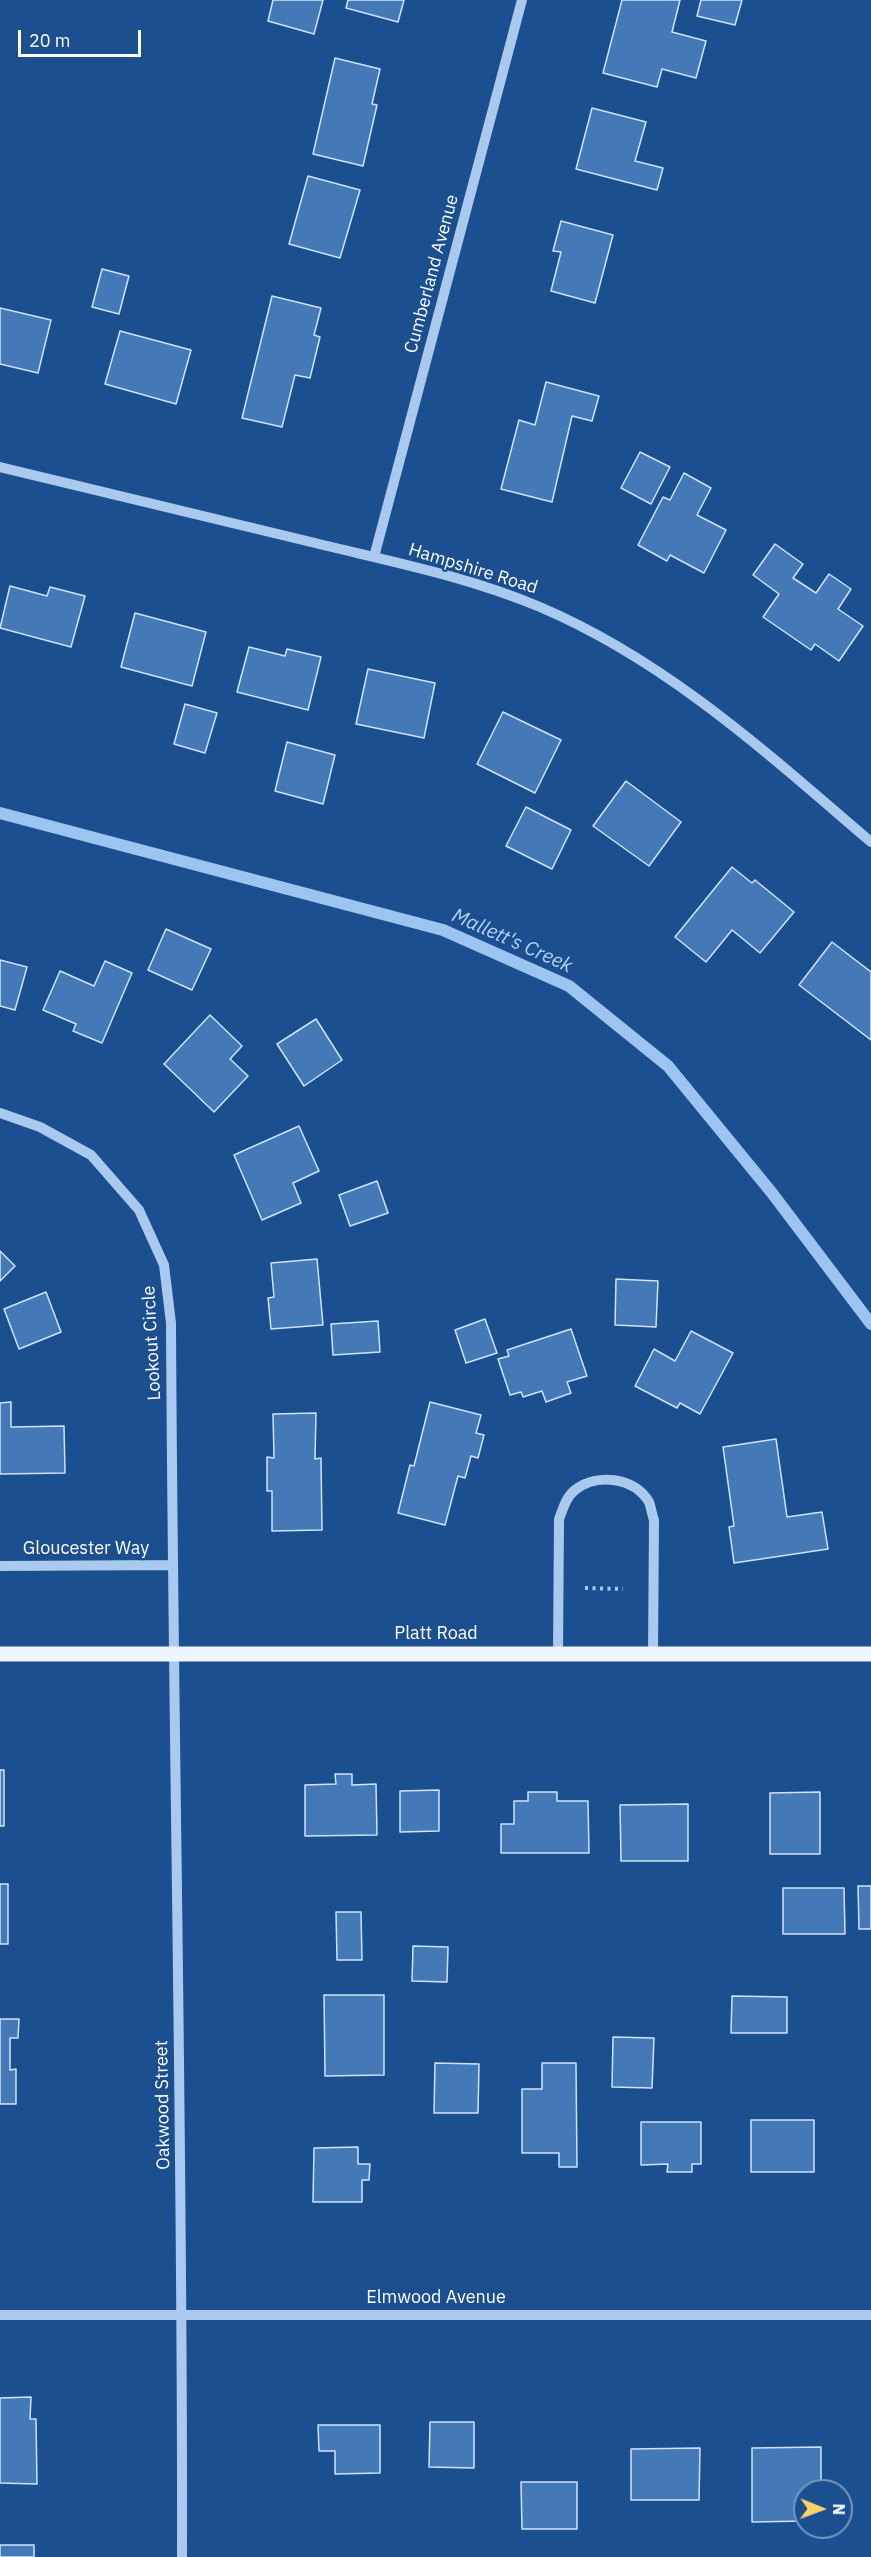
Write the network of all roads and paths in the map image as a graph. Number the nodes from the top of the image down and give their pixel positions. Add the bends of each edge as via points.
1 (522, 0) edge
2 (0, 467) edge
3 (374, 557) junction
4 (871, 842) edge
5 (0, 1113) edge
6 (172, 1565) junction
7 (0, 1566) edge
8 (585, 1588) dead end
9 (623, 1588) dead end
10 (173, 1653) junction
11 (0, 1654) edge
12 (558, 1654) junction
13 (653, 1654) junction
14 (871, 1654) edge
15 (0, 2315) edge
16 (182, 2315) junction
17 (871, 2315) edge
18 (182, 2557) edge

1 - 3 street, Cumberland Avenue
2 - 3 street, Hampshire Road
3 - 4 street, Hampshire Road via 463,580 540,608 613,645 678,684 733,724
5 - 6 street, Lookout Circle via 40,1126 91,1155 139,1210 164,1265 171,1323
6 - 7 street, Gloucester Way
6 - 10 street, Lookout Circle
8 - 9 path
10 - 11 main road, Platt Road
10 - 12 main road, Platt Road
10 - 16 street, Oakwood Street
12 - 13 main road, Platt Road
12 - 13 street via 559,1519 574,1491 609,1479 636,1488 649,1503 654,1520
13 - 14 main road, Platt Road
15 - 16 street, Elmwood Avenue
16 - 17 street, Elmwood Avenue
16 - 18 street, Oakwood Street

